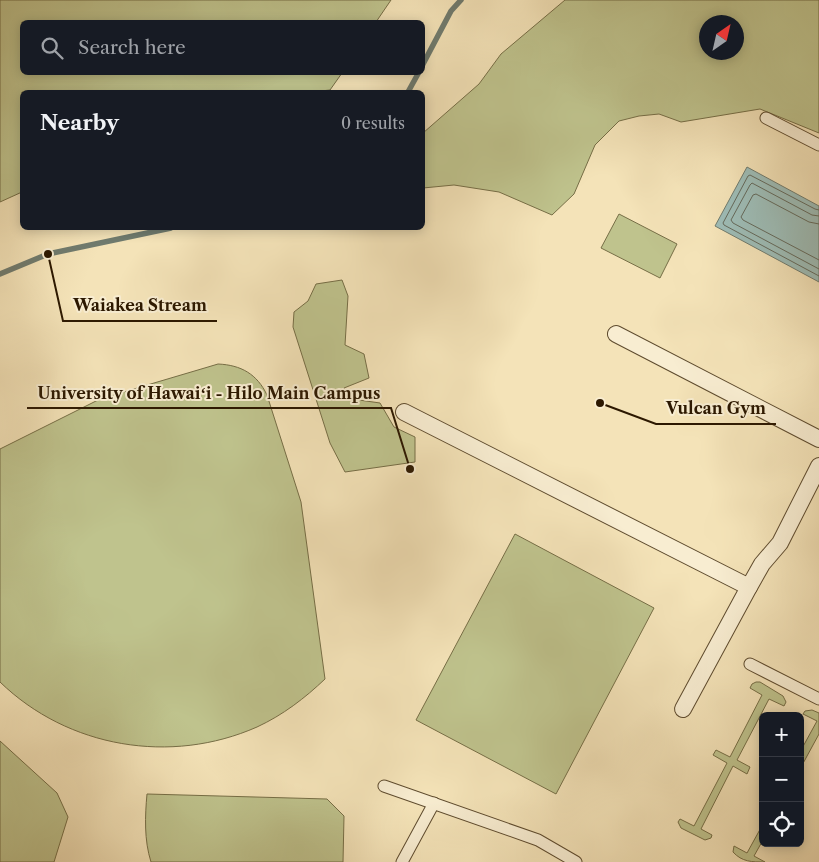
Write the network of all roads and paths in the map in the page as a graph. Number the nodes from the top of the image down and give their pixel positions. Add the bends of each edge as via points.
1 (766, 118) dead end
2 (819, 145) edge
3 (616, 334) dead end
4 (404, 412) dead end
5 (819, 439) edge
6 (819, 466) edge
7 (749, 587) junction
8 (750, 664) dead end
9 (819, 699) edge
10 (683, 709) dead end
11 (384, 786) dead end
12 (434, 803) junction
13 (402, 862) edge
14 (576, 862) edge

1 - 2 lane
3 - 5 street
4 - 7 street
6 - 7 street via 780,543 762,564
7 - 10 street
8 - 9 lane
11 - 12 lane
12 - 13 lane
12 - 14 lane via 538,840

